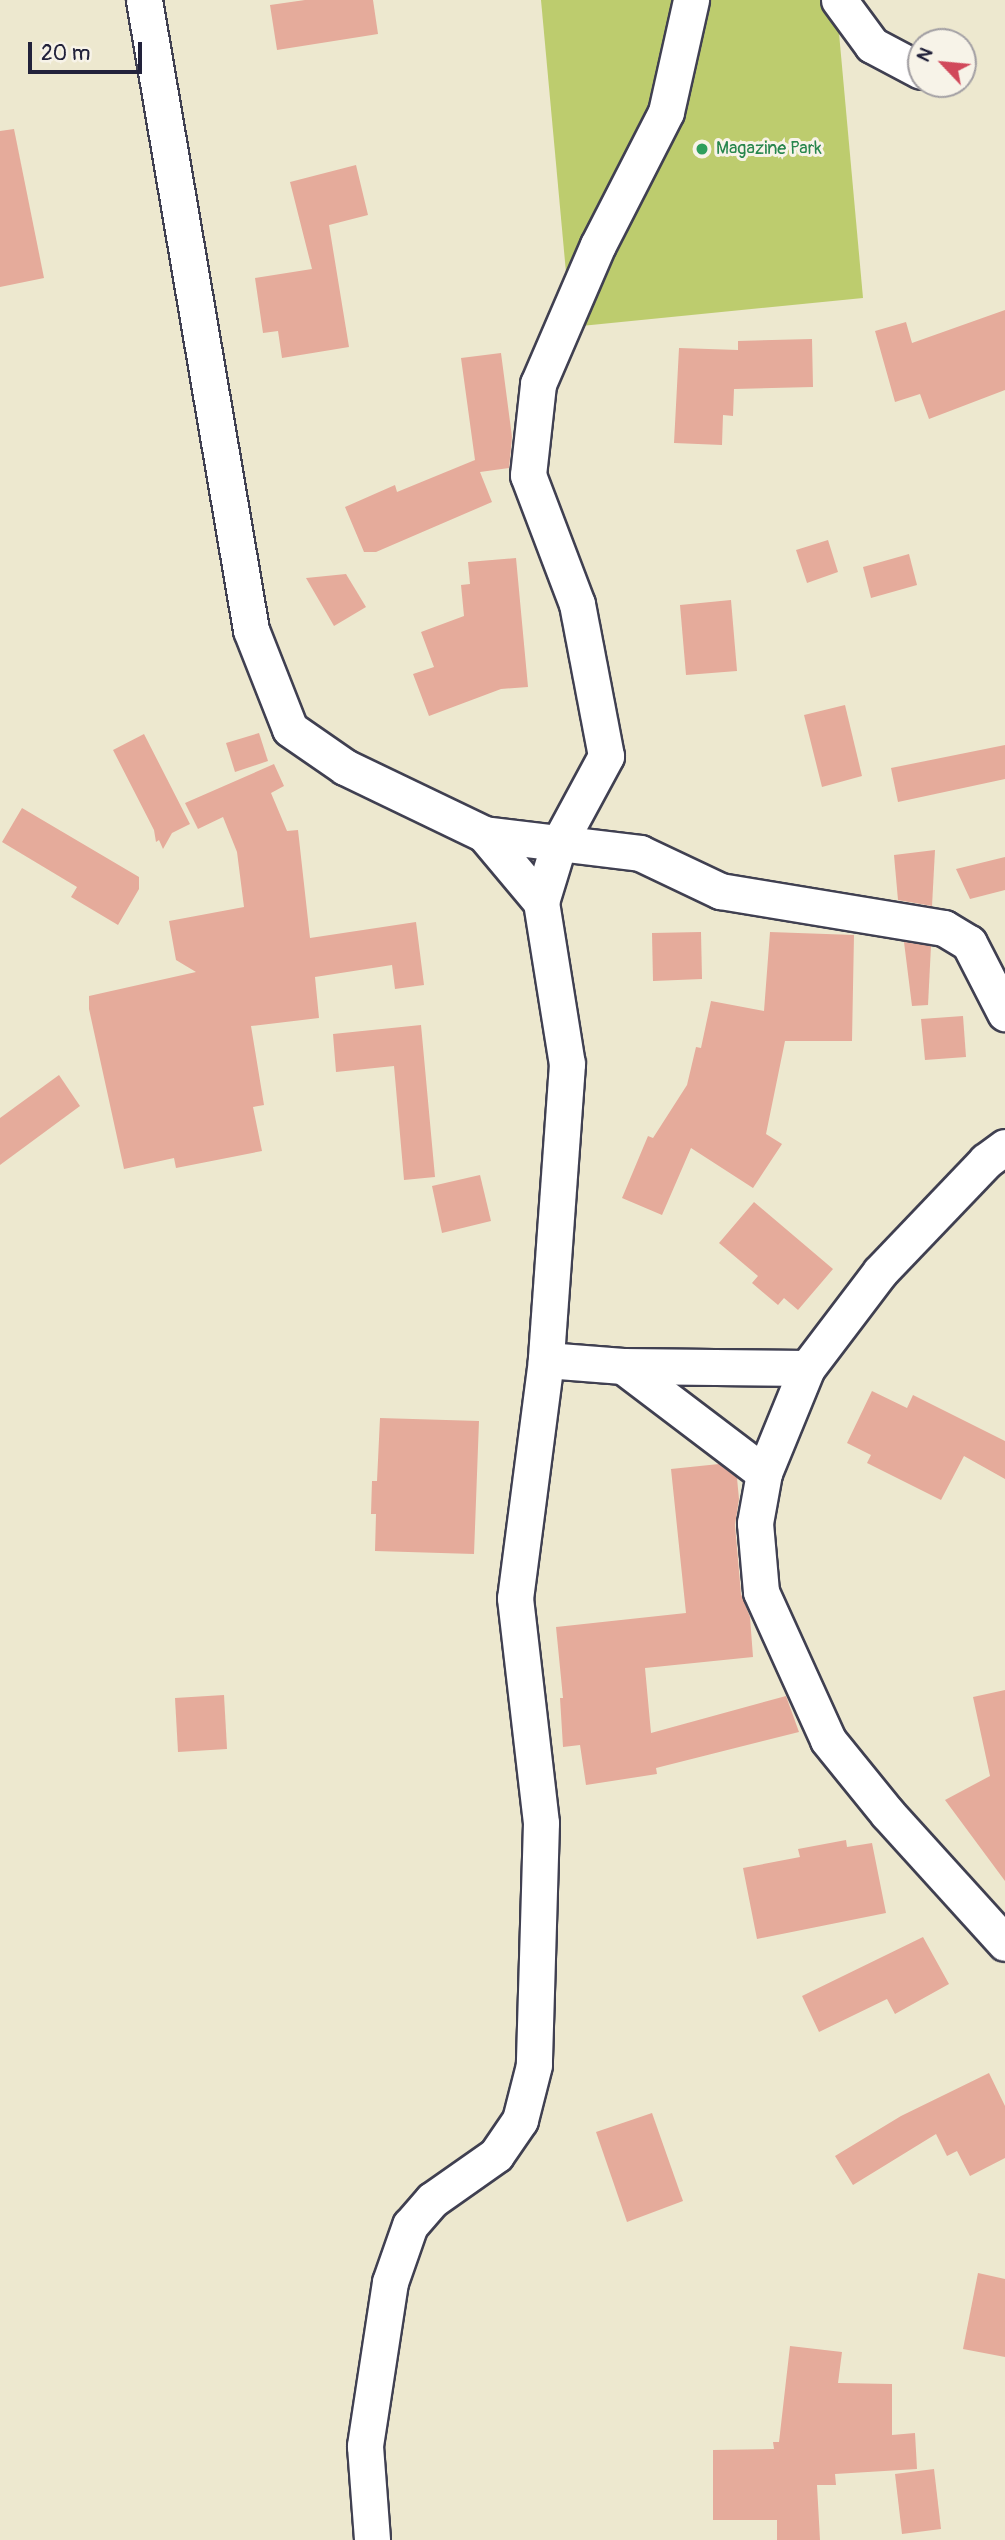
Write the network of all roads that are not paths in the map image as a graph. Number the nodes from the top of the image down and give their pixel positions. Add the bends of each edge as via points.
1 (144, 0) edge
2 (691, 0) edge
3 (839, 0) edge
4 (907, 64) edge
5 (484, 834) junction
6 (559, 843) junction
7 (541, 902) junction
8 (1005, 1013) edge
9 (1005, 1147) edge
10 (546, 1360) junction
11 (623, 1366) junction
12 (807, 1368) junction
13 (764, 1473) junction
14 (1005, 1943) edge
15 (372, 2540) edge

1 - 5 street via 251,630 290,729 345,767
2 - 6 street via 666,112 598,245 538,384 528,475 577,604 606,756
3 - 4 street via 872,45
5 - 6 street
5 - 7 street
6 - 7 street
6 - 8 street via 640,853 720,891 944,928 969,943
7 - 10 street via 567,1063
9 - 12 street via 986,1161 880,1272
10 - 11 street
10 - 15 street via 515,1598 541,1823 534,2065 520,2120 496,2155 432,2200 410,2225 390,2281 365,2446
11 - 12 street
11 - 13 street
12 - 13 street
13 - 14 street via 755,1523 761,1592 828,1740

